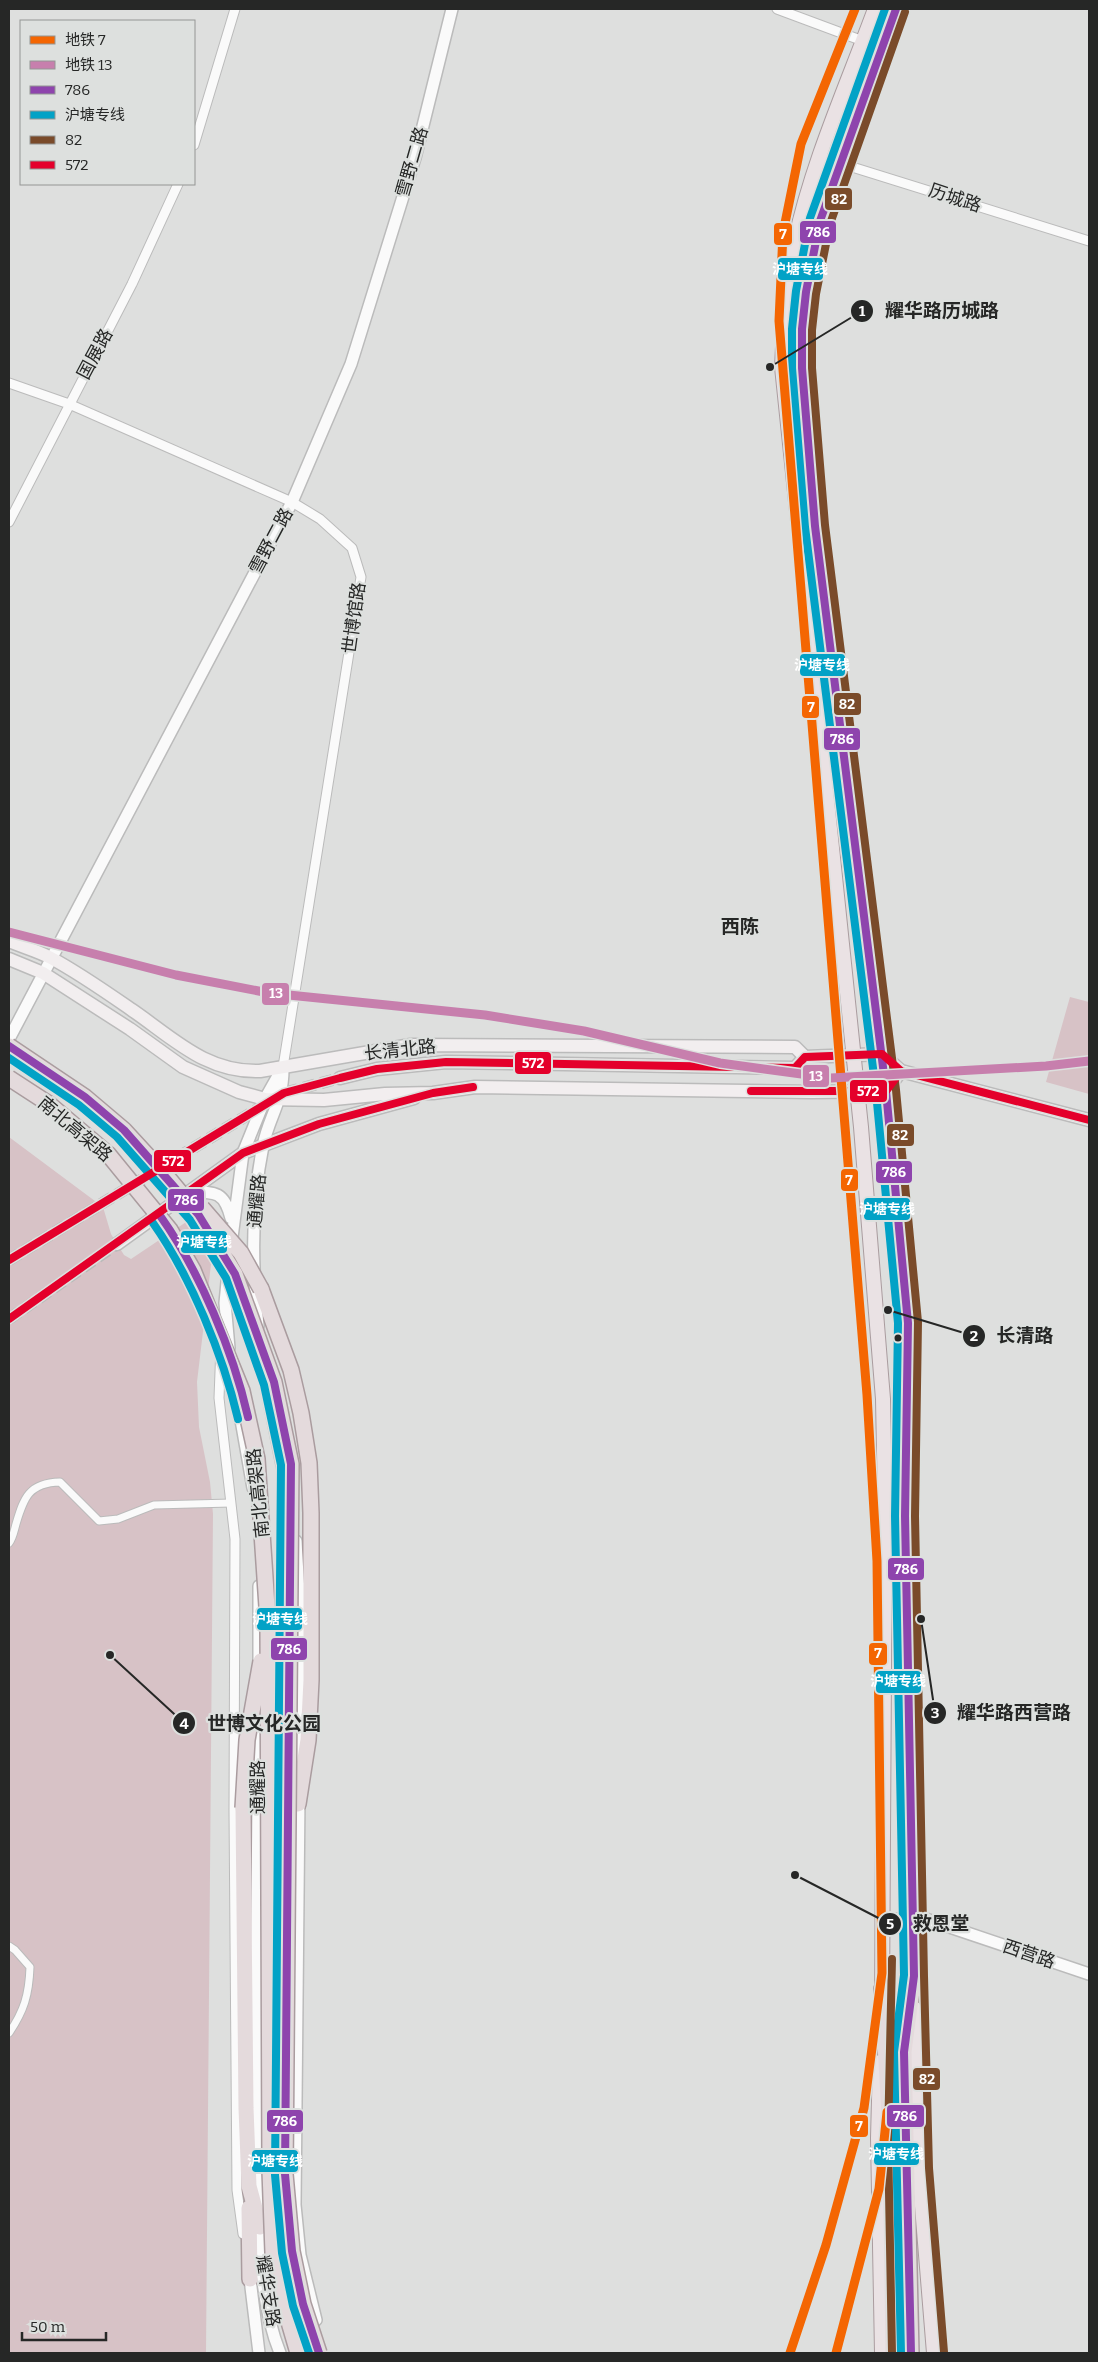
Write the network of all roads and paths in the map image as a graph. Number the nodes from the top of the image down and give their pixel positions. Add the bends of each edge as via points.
1 (234, 9) edge
2 (452, 9) edge
3 (777, 9) edge
4 (875, 9) edge
5 (896, 9) edge
6 (863, 41) junction
7 (195, 142) edge
8 (820, 157) junction
9 (840, 162) junction
10 (178, 185) edge
11 (1089, 241) edge
12 (9, 383) edge
13 (69, 404) junction
14 (292, 502) junction
15 (9, 522) edge
16 (9, 941) edge
17 (50, 957) junction
18 (9, 959) edge
19 (42, 973) junction
20 (9, 1039) edge
21 (9, 1046) edge
22 (882, 1054) junction
23 (853, 1056) junction
24 (805, 1057) junction
25 (283, 1067) junction
26 (901, 1071) junction
27 (9, 1078) edge
28 (340, 1078) tunnel mouth
29 (857, 1091) junction
30 (886, 1091) junction
31 (433, 1093) junction
32 (265, 1099) junction
33 (280, 1101) junction
34 (1089, 1120) edge
35 (263, 1145) junction
36 (243, 1153) junction
37 (169, 1179) junction
38 (190, 1192) junction
39 (233, 1223) junction
40 (117, 1244) tunnel mouth
41 (225, 1303) junction
42 (231, 1504) junction
43 (9, 1543) edge
44 (268, 1622) junction
45 (298, 1804) junction
46 (914, 1915) junction
47 (882, 1923) junction
48 (9, 1946) edge
49 (1089, 1974) edge
50 (914, 1976) junction
51 (882, 1989) junction
52 (9, 2033) edge
53 (249, 2186) junction
54 (260, 2227) junction
55 (250, 2279) junction
56 (258, 2353) edge
57 (280, 2353) edge
58 (298, 2353) edge
59 (319, 2353) edge
60 (325, 2353) edge
61 (882, 2353) edge
62 (893, 2353) edge
63 (911, 2353) edge
64 (934, 2353) edge

1 - 7 street
2 - 14 street, 雪野二路 via 415,158 351,364
3 - 6 street
4 - 6 main road
5 - 9 main road
6 - 8 main road
8 - 9 street, 历城路
8 - 23 main road via 794,243 786,292 782,367
9 - 11 street, 历城路
9 - 22 main road via 820,221 810,274 802,329 802,368 815,526
10 - 13 street, 国展路 via 132,284
12 - 13 street, 世博馆路
13 - 14 street, 世博馆路
13 - 15 street, 国展路
14 - 17 street, 雪野二路
14 - 25 street, 世博馆路 via 320,519 352,548 361,577
16 - 17 main road, 长清北路
17 - 19 street, 雪野二路
17 - 25 main road, 长清北路 via 188,1051 240,1072
18 - 19 main road
19 - 20 street, 雪野二路
19 - 32 main road via 183,1067 239,1092
21 - 37 highway, 南北高架路, bridge via 86,1097 124,1130
22 - 23 main road, 长清北路
22 - 26 main road
22 - 30 main road
23 - 24 main road, 长清北路
23 - 29 main road
24 - 25 main road, 长清北路 via 795,1047 411,1045
24 - 28 main road via 794,1068 446,1062 377,1069
25 - 32 street, 通耀路
25 - 33 street, 通耀路
26 - 30 main road
26 - 34 main road
27 - 44 highway, 南北高架路, bridge via 49,1104 108,1154 170,1230 193,1270 242,1390 257,1459
29 - 30 main road
29 - 31 main road via 476,1087
29 - 47 main road via 883,1399
30 - 46 main road via 908,1323 905,1516
31 - 33 main road
31 - 35 main road via 319,1124
32 - 33 main road
32 - 36 street, 通耀路
33 - 35 street, 通耀路
35 - 36 main road
35 - 45 street, 通耀路 via 256,1193 256,1302 263,1366 299,1562
36 - 38 main road
36 - 39 street, 通耀路
37 - 45 highway, bridge via 207,1214 241,1253 261,1289 291,1370 301,1413 309,1462 312,1513 311,1680 308,1740
37 - 59 highway, 南北高架路, bridge via 198,1214 235,1274 274,1382 291,1464 285,2174 292,2251 303,2304
38 - 39 street via 215,1192 227,1202
38 - 40 main road
39 - 41 street, 通耀路
41 - 42 street via 219,1398
41 - 54 street, 通耀路 via 227,1337 254,1494 259,1558 257,2109
42 - 43 street via 154,1505 118,1520 99,1521 60,1482 47,1482 32,1488 21,1507
42 - 55 street via 235,1548 237,2190
44 - 53 highway, bridge via 247,1740 243,1808
44 - 58 highway, 南北高架路, bridge via 273,2254
45 - 60 street, 通耀路 via 295,2205 300,2255
46 - 47 street
46 - 49 street, 西营路
46 - 50 main road
47 - 51 main road
48 - 52 street via 30,1967 29,1988 22,2014
50 - 63 highway via 904,2052
50 - 64 main road via 919,2169
51 - 61 main road via 878,2138
51 - 62 highway via 890,2135
53 - 54 highway
53 - 55 highway
54 - 57 street, 耀华支路 via 264,2285
55 - 56 street

